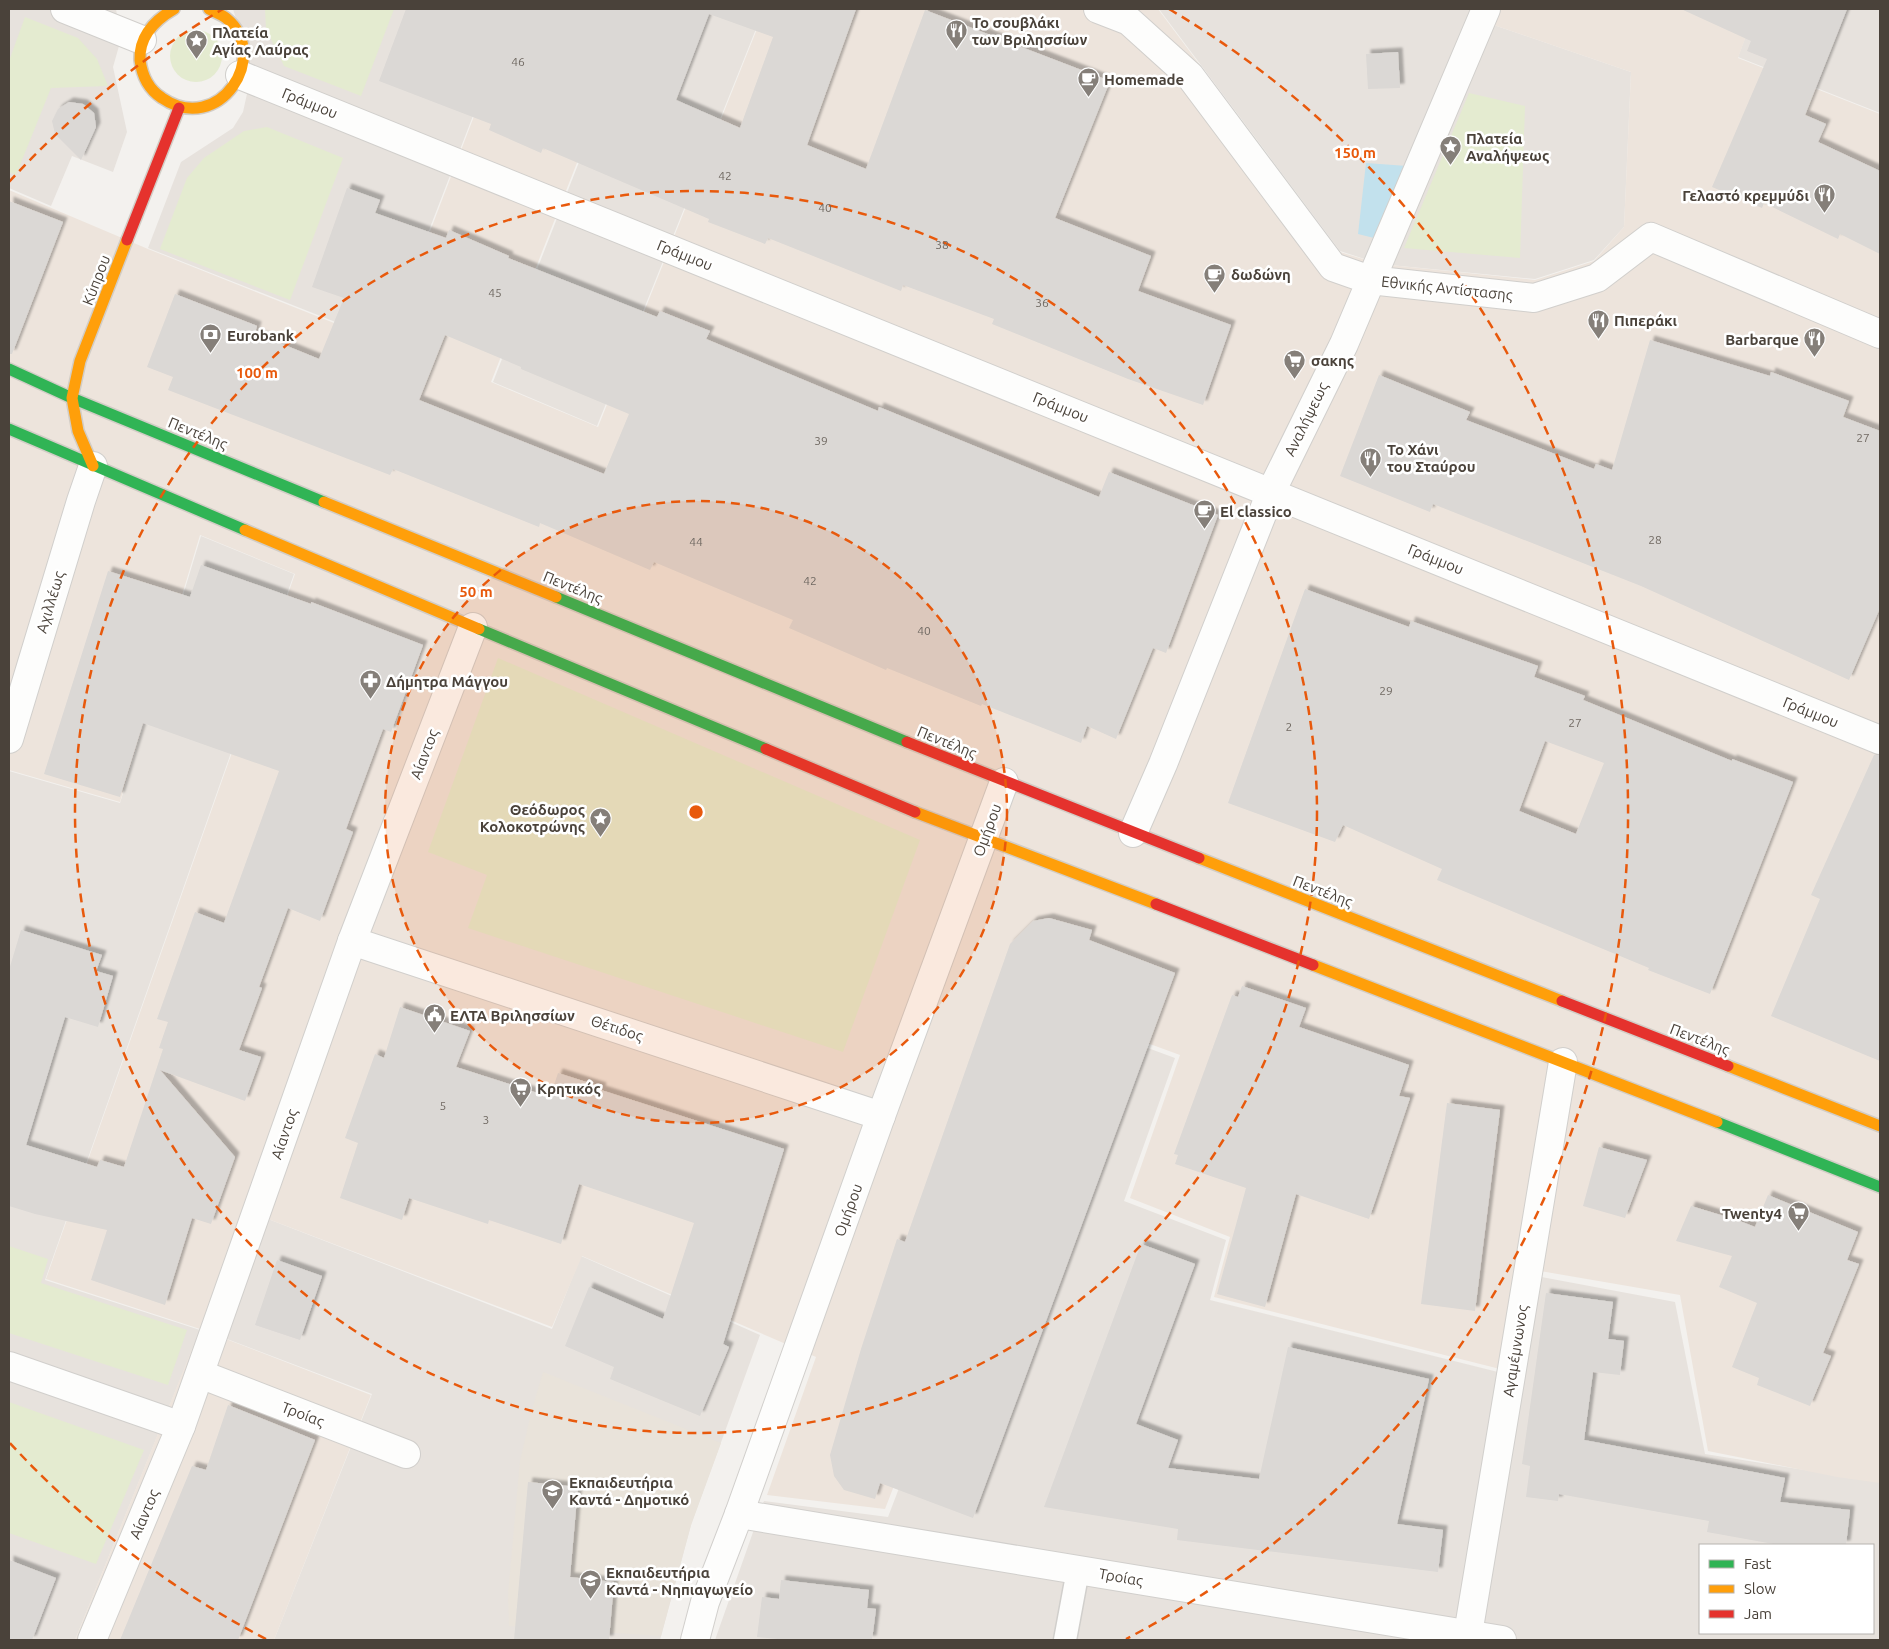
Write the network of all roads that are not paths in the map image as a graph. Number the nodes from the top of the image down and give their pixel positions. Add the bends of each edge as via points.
1 (65, 9) edge
2 (174, 9) edge
3 (213, 9) edge
4 (1098, 9) edge
5 (1486, 9) edge
6 (142, 40) junction
7 (240, 75) junction
8 (179, 108) junction
9 (1370, 280) junction
10 (1880, 334) edge
11 (9, 369) edge
12 (72, 398) junction
13 (9, 429) edge
14 (93, 466) junction
15 (1271, 492) junction
16 (472, 626) junction
17 (9, 739) edge
18 (1880, 740) edge
19 (1004, 782) junction
20 (1133, 833) junction
21 (984, 838) junction
22 (352, 941) junction
23 (1563, 1062) junction
24 (881, 1116) junction
25 (1880, 1126) edge
26 (1880, 1187) edge
27 (9, 1366) edge
28 (200, 1374) junction
29 (181, 1426) junction
30 (406, 1454) dead end
31 (739, 1514) junction
32 (1078, 1570) junction
33 (1467, 1638) edge
34 (92, 1640) edge
35 (695, 1640) edge
36 (1065, 1640) edge
37 (1502, 1640) edge

1 - 6 street
2 - 6 main road via 151,24
3 - 7 main road via 228,20 242,45
4 - 9 street, Εθνικής Αντίστασης via 1129,21 1190,76 1333,267
5 - 9 street, Αναλήψεως
6 - 8 main road via 140,61 145,82 159,98
7 - 8 main road via 234,88 222,99 209,106
7 - 15 street, Γράμμου
8 - 12 main road, Κύπρου via 87,342
9 - 10 street, Εθνικής Αντίστασης via 1534,298 1597,278 1651,237
9 - 15 street, Αναλήψεως via 1344,344
11 - 12 main road, Πεντέλης
12 - 14 main road, Κύπρου via 78,431
12 - 19 main road, Πεντέλης
13 - 14 main road
14 - 16 main road
14 - 17 street, Αχιλλέως
15 - 18 street, Γράμμου
15 - 20 street, Αναλήψεως
16 - 21 main road
16 - 22 street, Αίαντος
19 - 20 main road, Πεντέλης
19 - 21 street, Ομήρου
20 - 25 main road, Πεντέλης
21 - 23 main road
21 - 24 street, Ομήρου
22 - 24 street, Θέτιδος
22 - 28 street, Αίαντος
23 - 26 main road
23 - 33 street, Αγαμέμνωνος
24 - 31 street, Ομήρου
27 - 29 street
28 - 29 street, Αίαντος
28 - 30 street, Τροίας
29 - 34 street, Αίαντος
31 - 32 street, Τροίας
31 - 35 street, Ομήρου via 705,1602
32 - 33 street, Τροίας
32 - 36 lane
33 - 37 street, Τροίας

